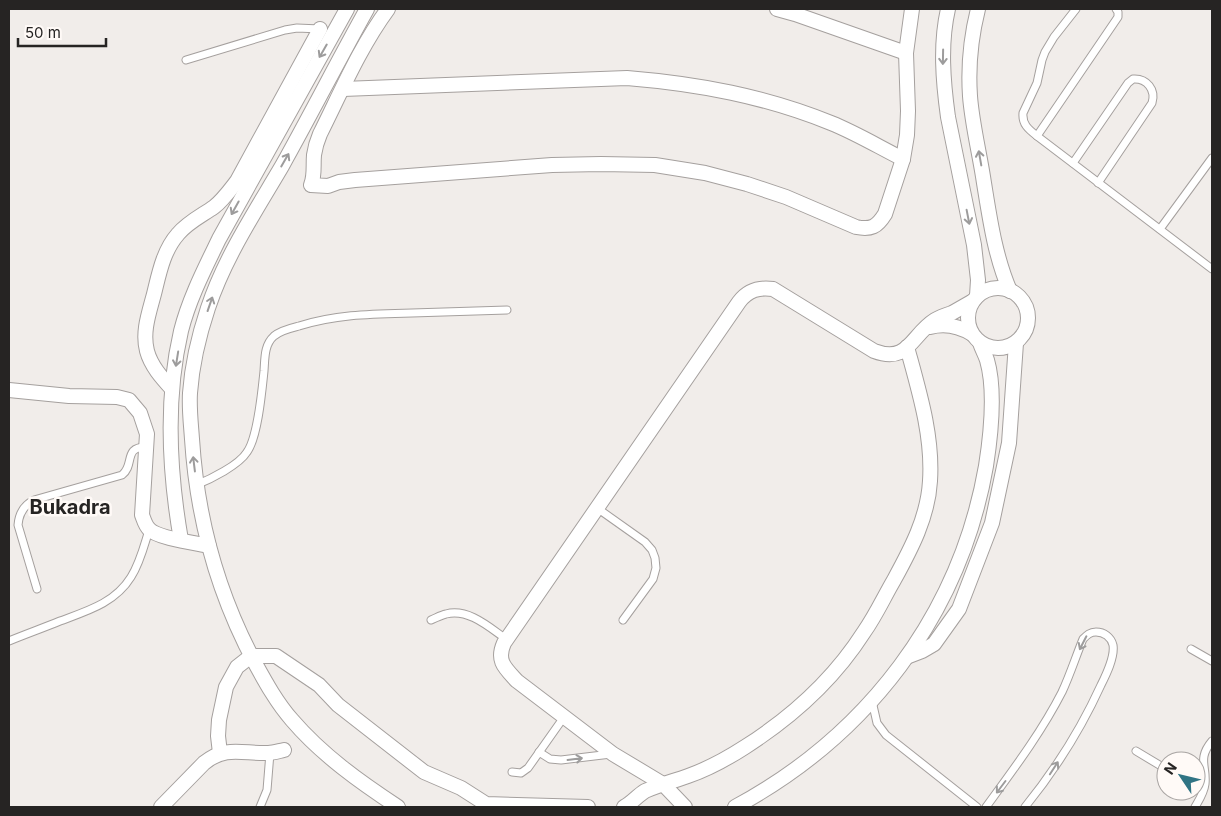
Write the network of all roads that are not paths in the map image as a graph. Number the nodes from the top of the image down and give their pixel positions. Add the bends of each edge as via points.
1 (347, 9) edge
2 (367, 9) edge
3 (388, 9) edge
4 (777, 9) edge
5 (912, 9) edge
6 (948, 9) edge
7 (978, 9) edge
8 (1076, 9) edge
9 (1116, 9) edge
10 (320, 29) joint
11 (906, 53) junction
12 (186, 60) dead end
13 (343, 89) junction
14 (282, 124) junction
15 (299, 136) junction
16 (1037, 136) junction
17 (316, 145) junction
18 (1212, 158) edge
19 (903, 159) junction
20 (1073, 163) junction
21 (1098, 183) junction
22 (1160, 229) junction
23 (1212, 269) edge
24 (1010, 291) junction
25 (975, 299) junction
26 (508, 310) dead end
27 (924, 329) junction
28 (976, 338) junction
29 (1016, 342) junction
30 (908, 347) junction
31 (172, 389) junction
32 (9, 390) edge
33 (146, 447) junction
34 (196, 485) junction
35 (597, 507) junction
36 (149, 530) junction
37 (181, 540) junction
38 (209, 546) junction
39 (37, 589) dead end
40 (431, 620) dead end
41 (622, 620) dead end
42 (506, 639) junction
43 (9, 640) edge
44 (1191, 649) dead end
45 (251, 656) junction
46 (909, 656) junction
47 (1212, 661) edge
48 (872, 700) junction
49 (564, 717) junction
50 (1212, 741) edge
51 (277, 751) joint
52 (1136, 751) dead end
53 (539, 752) junction
54 (220, 753) junction
55 (613, 754) junction
56 (1156, 763) edge
57 (512, 772) dead end
58 (663, 784) junction
59 (1209, 784) edge
60 (161, 807) edge
61 (260, 807) edge
62 (398, 807) edge
63 (588, 807) edge
64 (624, 807) edge
65 (685, 807) edge
66 (735, 807) edge
67 (977, 807) edge
68 (986, 807) edge
69 (1026, 807) edge

1 -> 14 street
2 - 15 street
3 - 13 street via 364,45
4 - 11 street
5 - 11 street
6 -> 25 street via 943,57 945,98 974,245 978,280
24 -> 7 street via 994,242 970,98 970,58
8 - 16 lane via 1045,52 1024,113 1026,126
9 - 16 lane via 1118,17
10 - 12 lane via 285,30
10 - 31 street via 237,181 216,206 190,221 166,252 145,341 150,360
11 - 19 street via 908,111
13 - 17 street
13 - 19 street via 627,78 670,82 716,89 795,109
14 - 15 street
14 -> 31 street via 222,232 192,299 182,330
15 - 17 street
34 -> 15 street via 190,393 208,308 226,263
16 - 20 lane
17 - 19 street via 311,185 552,165 656,165 747,184 865,229 880,222 885,214
18 - 22 lane
20 - 21 lane
20 - 21 lane via 1131,81 1139,79 1149,85 1154,95 1152,103
21 - 22 lane
22 - 23 lane
24 - 25 street via 993,288
24 - 29 street via 1024,304 1028,318 1025,331
25 - 27 street
25 - 28 street via 968,312 968,326
26 - 34 lane via 347,315 281,331 270,340 265,352 261,396 251,445 239,461
27 - 28 street via 951,326
27 - 30 street
28 - 29 street via 987,346 1002,348
28 - 46 street via 987,359 992,387 983,482 962,555 947,590
29 - 46 street via 1009,443 992,524 959,609 934,644
30 - 35 street via 892,355 874,351 773,289 760,288 748,293
30 - 58 street via 926,424 930,484 918,533 876,615 836,670 785,718 726,758 690,776
31 - 37 street via 172,480
32 - 33 street via 69,396 117,396 129,400 140,413 147,434
33 - 36 street via 142,515
33 - 39 lane via 133,451 128,469 122,475 34,500 24,507 18,525
34 - 38 street
35 - 41 lane via 645,542 655,558 653,579
35 - 42 street
36 - 37 street
36 - 43 lane via 137,567 118,593 89,611
37 - 38 street
38 - 45 street via 228,605
40 - 42 lane via 446,613 466,614
42 - 49 street via 500,653 505,669
44 - 47 lane
45 - 54 street via 237,667 226,687 219,720
45 - 62 street via 277,701 306,735 350,773
45 - 63 street via 276,656 318,685 338,705 424,772 461,788 486,804
46 - 48 street
48 - 66 street via 842,731 795,770
48 - 67 lane via 877,723 886,735
49 - 53 lane
49 - 55 street
50 - 59 lane via 1203,759
51 - 54 street
51 - 61 lane
52 - 56 lane
53 -> 55 lane via 550,759 561,760
53 - 57 lane via 524,772
54 - 60 street via 204,763
55 - 58 street
58 - 64 street via 644,792
58 - 65 street
69 -> 68 lane via 1066,749 1109,668 1113,646 1104,633 1089,633 1083,639 1062,691 1041,730

